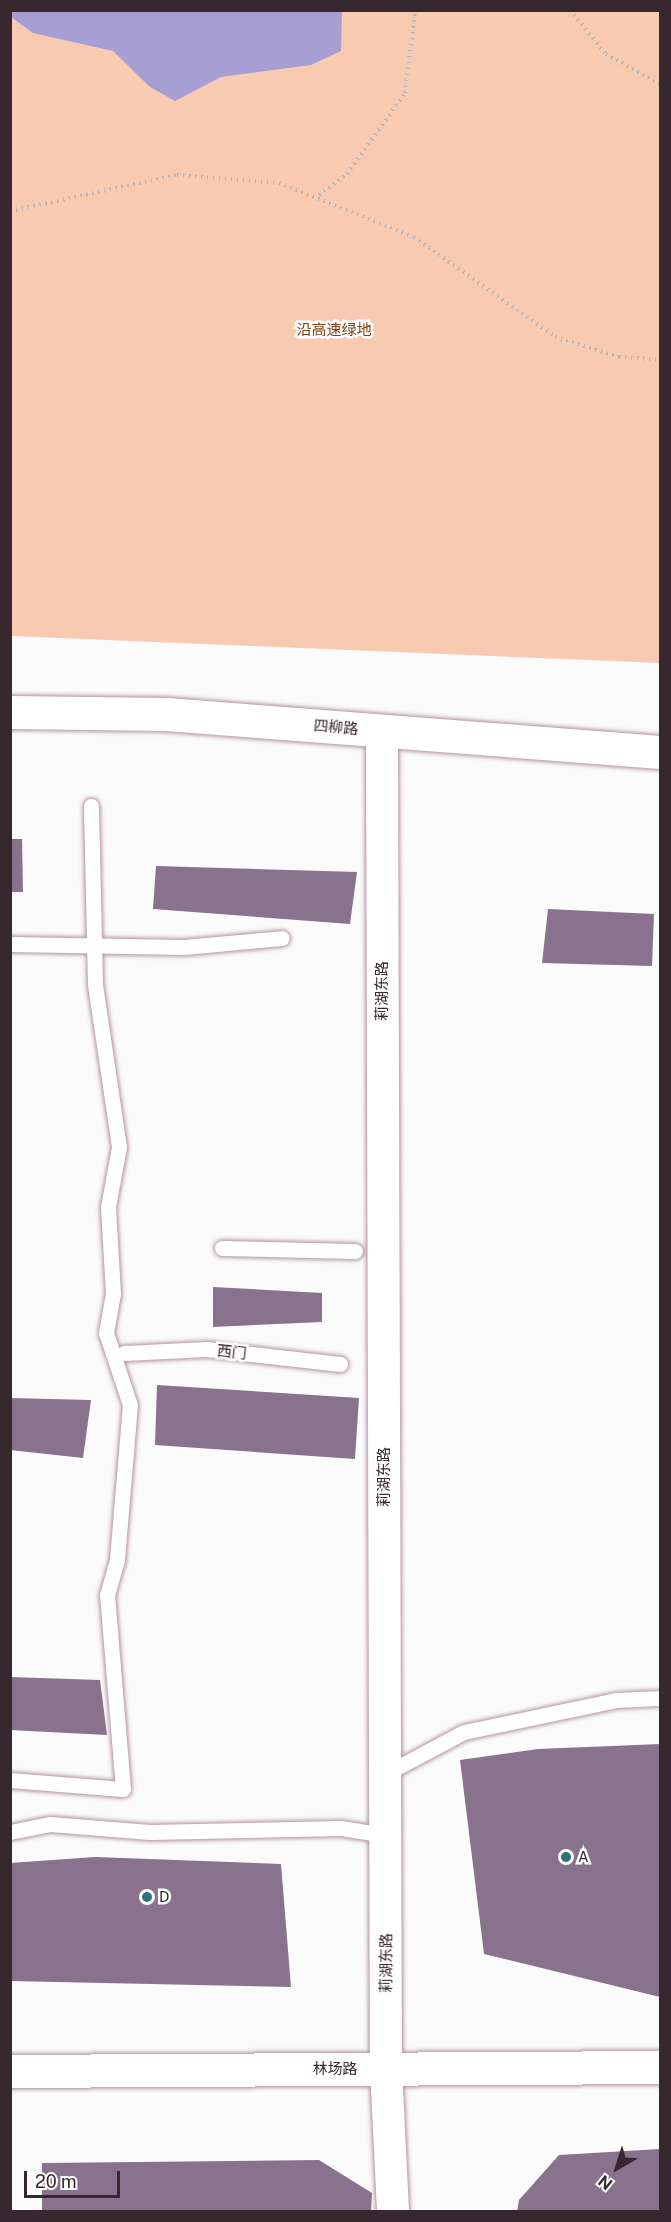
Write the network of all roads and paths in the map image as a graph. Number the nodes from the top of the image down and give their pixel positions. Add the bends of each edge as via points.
1 (415, 10) edge
2 (570, 10) edge
3 (660, 84) edge
4 (319, 196) junction
5 (10, 211) edge
6 (660, 360) edge
7 (10, 712) edge
8 (382, 742) dead end
9 (660, 752) edge
10 (91, 806) dead end
11 (282, 938) dead end
12 (10, 944) edge
13 (222, 1248) dead end
14 (355, 1251) dead end
15 (124, 1353) dead end
16 (340, 1364) dead end
17 (660, 1698) edge
18 (385, 1774) junction
19 (10, 1780) edge
20 (10, 1832) edge
21 (385, 1835) junction
22 (660, 2067) edge
23 (386, 2068) junction
24 (10, 2071) edge
25 (393, 2211) edge

1 - 4 path via 405,93 347,174
2 - 3 path via 606,54
4 - 5 path via 252,179 177,175
4 - 6 path via 414,237 555,337 619,357
7 - 9 street, 四柳路 via 166,714
8 - 18 street, 莉湖东路
10 - 19 lane via 95,984 119,1147 108,1207 113,1294 106,1333 130,1405 117,1559 107,1595 123,1789
11 - 12 lane via 184,947
13 - 14 lane
15 - 16 lane, 西门 via 207,1349
17 - 18 lane via 616,1700 464,1732
18 - 21 street, 莉湖东路
20 - 21 lane via 50,1824 150,1832 341,1828
21 - 23 street, 莉湖东路
22 - 23 street, 林场路
23 - 24 street, 林场路
23 - 25 street, 莉湖东路

